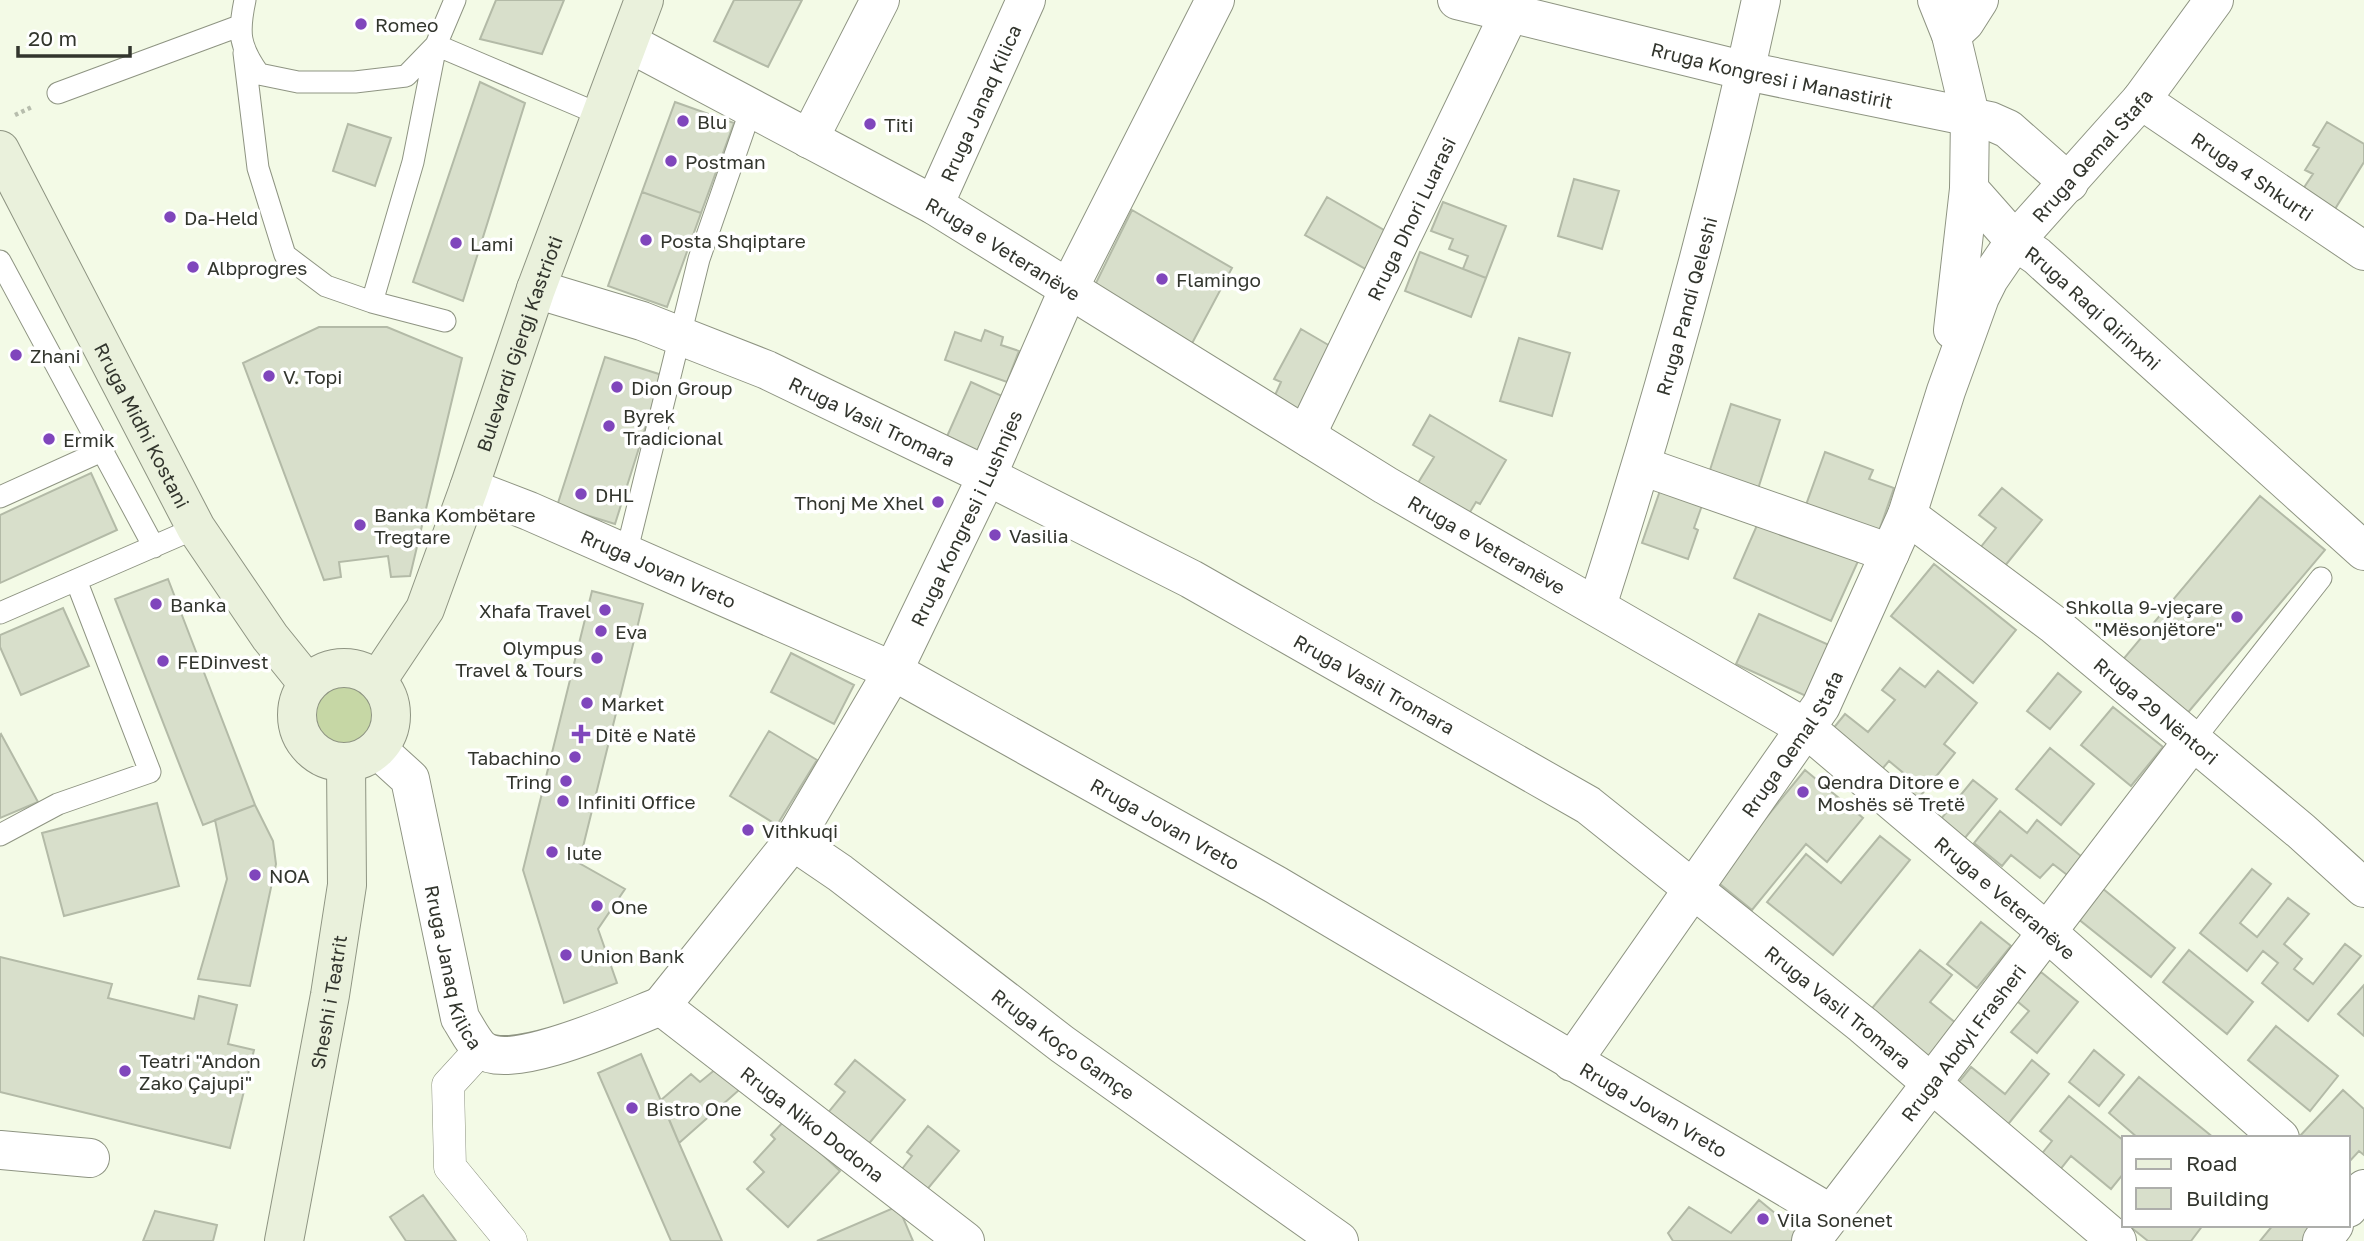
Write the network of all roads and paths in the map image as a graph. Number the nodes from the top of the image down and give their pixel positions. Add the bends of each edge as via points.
1 (245, 0) edge
2 (454, 0) edge
3 (644, 0) edge
4 (880, 0) edge
5 (1026, 0) edge
6 (1215, 0) edge
7 (1457, 0) edge
8 (1761, 0) edge
9 (1979, 0) edge
10 (2214, 0) edge
11 (1513, 7) edge
12 (1944, 17) edge
13 (239, 26) junction
14 (629, 43) junction
15 (436, 45) junction
16 (244, 53) junction
17 (1746, 71) junction
18 (58, 93) joint
19 (2141, 100) junction
20 (751, 109) junction
21 (601, 114) junction
22 (1970, 115) junction
23 (6, 134) edge
24 (809, 139) junction
25 (2069, 183) junction
26 (1969, 189) junction
27 (934, 205) junction
28 (2015, 241) junction
29 (2364, 251) edge
30 (0, 261) edge
31 (536, 289) junction
32 (1068, 290) junction
33 (372, 302) junction
34 (445, 320) dead end
35 (681, 336) junction
36 (1946, 391) junction
37 (1311, 439) junction
38 (104, 450) junction
39 (1642, 467) junction
40 (987, 476) junction
41 (469, 488) junction
42 (0, 497) edge
43 (1907, 515) junction
44 (197, 528) junction
45 (154, 547) junction
46 (2364, 551) edge
47 (1891, 553) junction
48 (626, 554) junction
49 (2321, 578) dead end
50 (76, 580) junction
51 (1597, 606) junction
52 (0, 613) edge
53 (893, 671) junction
54 (377, 681) junction
55 (308, 684) junction
56 (1806, 727) junction
57 (2192, 742) junction
58 (362, 755) junction
59 (0, 835) edge
60 (793, 841) junction
61 (1691, 888) junction
62 (2364, 888) edge
63 (2048, 933) junction
64 (661, 1006) junction
65 (481, 1049) junction
66 (1572, 1062) junction
67 (1930, 1083) junction
68 (2278, 1136) edge
69 (0, 1150) edge
70 (90, 1158) dead end
71 (1821, 1227) edge
72 (2334, 1227) edge
73 (284, 1241) edge
74 (512, 1241) edge
75 (965, 1241) edge
76 (1339, 1241) edge
77 (2117, 1241) edge
78 (2322, 1241) edge

1 - 13 lane
2 - 15 lane
3 - 14 main road, Bulevardi Gjergj Kastrioti
4 - 24 street
5 - 27 street, Rruga Janaq Kilica
6 - 32 street, Rruga Kongresi i Lushnjes
7 - 11 street, Rruga Kongresi i Manastirit
8 - 17 street, Rruga Pandi Qeleshi
9 - 12 street via 1965,22
10 - 19 street, Rruga Qemal Stafa
11 - 17 street, Rruga Kongresi i Manastirit
11 - 37 street, Rruga Dhori Luarasi via 1312,423
12 - 22 street
13 - 16 lane
13 - 18 lane
14 - 20 street, Rruga e Veteranëve
14 - 21 main road, Bulevardi Gjergj Kastrioti
15 - 16 lane via 406,76 355,82 298,82 259,74
15 - 21 lane
15 - 33 lane via 413,162
16 - 33 lane via 258,168 285,255 326,286
17 - 22 street, Rruga Kongresi i Manastirit
17 - 39 street, Rruga Pandi Qeleshi
18 - 23 path
19 - 25 street, Rruga Qemal Stafa
19 - 29 street, Rruga 4 Shkurti
20 - 24 street, Rruga e Veteranëve
20 - 35 lane via 699,259
21 - 31 main road, Bulevardi Gjergj Kastrioti
22 - 25 street, Rruga Kongresi i Manastirit via 2008,129
22 - 26 street
23 - 44 main road, Rruga Midhi Kostani
24 - 27 street, Rruga e Veteranëve
25 - 28 street, Rruga Qemal Stafa
26 - 28 street, Rruga Raqi Qirinxhi
26 - 36 street, Rruga Qemal Stafa
27 - 32 street, Rruga e Veteranëve
28 - 36 street, Rruga Qemal Stafa via 1980,297
28 - 46 street, Rruga Raqi Qirinxhi
30 - 38 lane
31 - 35 street, Rruga Vasil Tromara
31 - 41 main road, Bulevardi Gjergj Kastrioti
32 - 37 street, Rruga e Veteranëve
32 - 40 street, Rruga Kongresi i Lushnjes
33 - 34 lane
35 - 40 street, Rruga Vasil Tromara via 767,370
35 - 48 lane
36 - 43 street, Rruga Qemal Stafa
37 - 51 street, Rruga e Veteranëve
38 - 42 lane
38 - 45 lane
39 - 47 street
39 - 51 street, Rruga Pandi Qeleshi
40 - 53 street, Rruga Kongresi i Lushnjes
40 - 61 street, Rruga Vasil Tromara via 1191,579 1576,799
41 - 48 street, Rruga Jovan Vreto
41 - 54 main road, Bulevardi Gjergj Kastrioti via 425,609
43 - 47 street, Rruga Qemal Stafa
43 - 57 street, Rruga 29 Nëntori via 2053,624
44 - 45 lane
44 - 55 main road, Rruga Midhi Kostani via 270,637
45 - 50 lane
47 - 56 street, Rruga Qemal Stafa via 1821,706
48 - 53 street, Rruga Jovan Vreto
49 - 57 lane
50 - 52 lane
50 - 59 lane via 150,772 58,804
51 - 56 street, Rruga e Veteranëve
53 - 60 street, Rruga Kongresi i Lushnjes
53 - 66 street, Rruga Jovan Vreto via 1276,885
54 - 55 main road via 357,670 334,669
54 - 58 main road via 391,707 386,736
55 - 58 main road via 297,713 306,742 331,760
56 - 61 street, Rruga Qemal Stafa
56 - 63 street, Rruga e Veteranëve
57 - 62 street, Rruga 29 Nëntori
57 - 63 street, Rruga Abdyl Frasheri
58 - 65 street, Rruga Janaq Kilica via 410,779 460,1018
58 - 73 main road, Sheshi i Teatrit via 330,995
60 - 64 street, Rruga Kongresi i Lushnjes
60 - 76 street, Rruga Koço Gamçe via 1062,1044
61 - 66 street, Rruga Qemal Stafa
61 - 67 street, Rruga Vasil Tromara
63 - 67 street, Rruga Abdyl Frasheri
63 - 68 street, Rruga e Veteranëve
64 - 65 street, Rruga Janaq Kilica via 541,1051 500,1057
64 - 75 street, Rruga Niko Dodona
65 - 74 street via 448,1085 450,1167
66 - 71 street, Rruga Jovan Vreto
67 - 71 street, Rruga Abdyl Frasheri
67 - 77 street, Rruga Vasil Tromara
69 - 70 street
72 - 78 street

